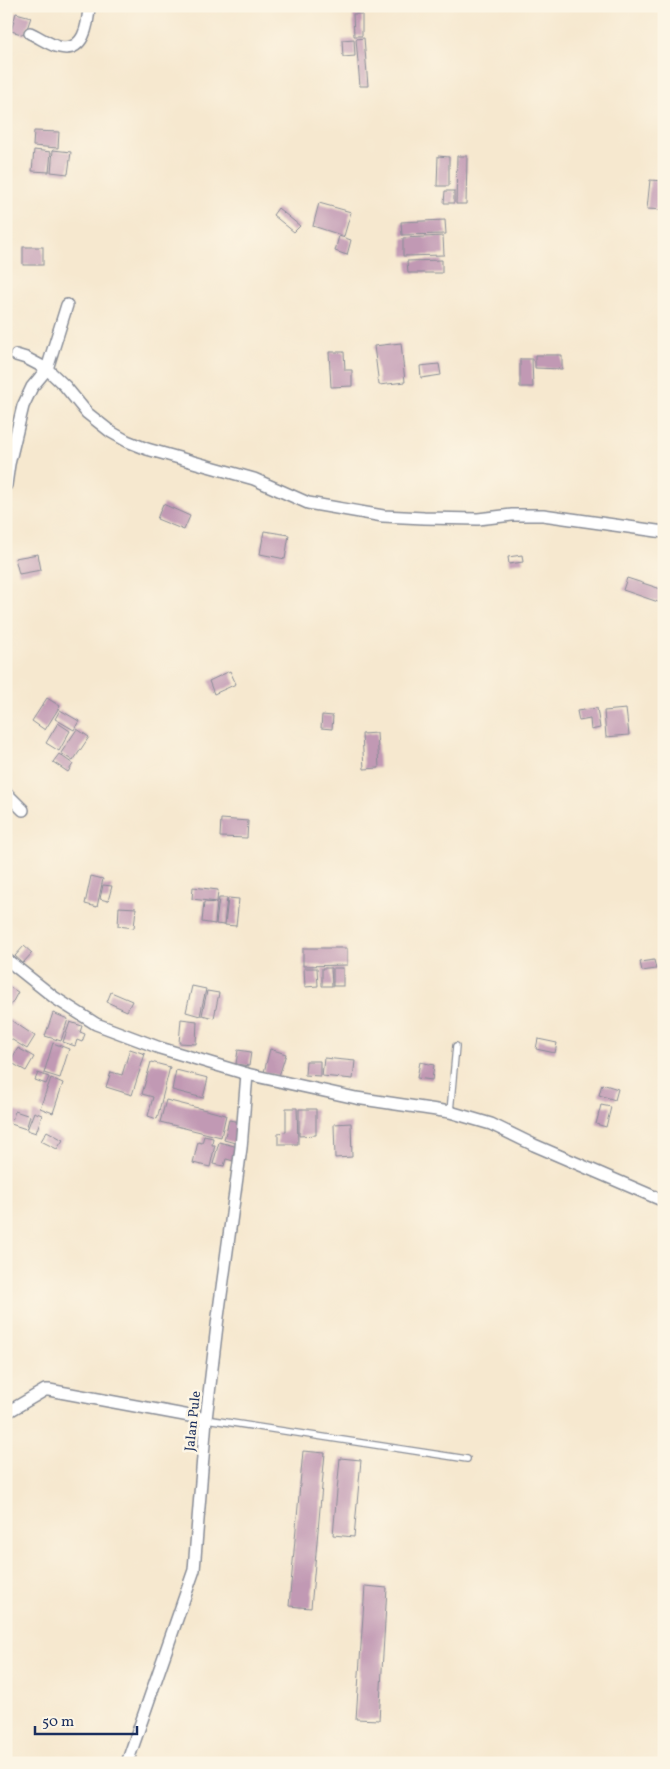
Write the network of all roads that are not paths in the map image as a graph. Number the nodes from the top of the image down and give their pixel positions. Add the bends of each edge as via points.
1 (89, 6) edge
2 (30, 33) dead end
3 (66, 305) dead end
4 (16, 355) dead end
5 (47, 369) junction
6 (6, 485) edge
7 (664, 532) edge
8 (6, 793) edge
9 (23, 810) dead end
10 (6, 959) edge
11 (456, 1046) dead end
12 (247, 1074) junction
13 (450, 1112) junction
14 (664, 1201) edge
15 (6, 1412) edge
16 (206, 1419) junction
17 (467, 1459) dead end
18 (127, 1763) edge

1 - 2 street via 85,32 80,42 72,47 59,47
3 - 5 street
4 - 5 street
5 - 6 street via 32,387 23,406
5 - 7 street via 87,413 127,442 254,479 308,503 383,516 416,518 543,515
8 - 9 street
10 - 12 street via 55,998 96,1024 160,1048
11 - 13 lane
12 - 13 street via 356,1098
12 - 16 street, Jalan Pule via 241,1148
13 - 14 street via 491,1124
15 - 16 street via 45,1390
16 - 17 lane
16 - 18 street, Jalan Pule via 194,1570

